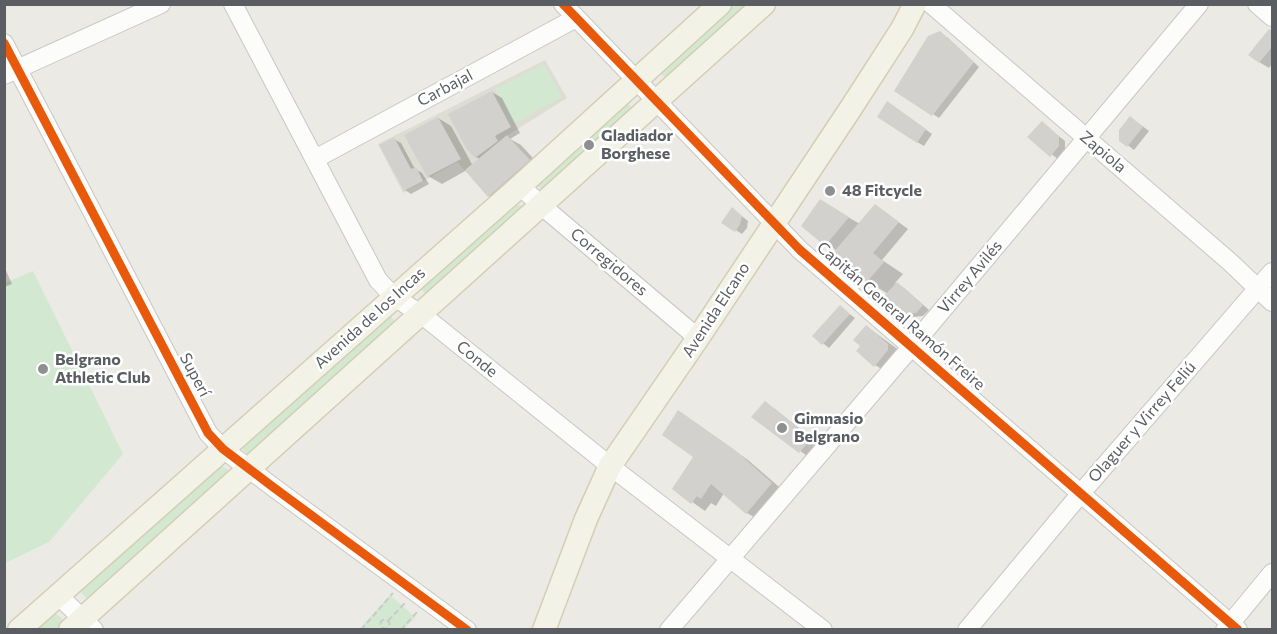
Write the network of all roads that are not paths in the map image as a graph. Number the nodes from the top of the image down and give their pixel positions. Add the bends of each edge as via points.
1 (161, 4) edge
2 (233, 4) edge
3 (563, 4) edge
4 (720, 4) edge
5 (764, 4) edge
6 (915, 4) edge
7 (931, 4) edge
8 (1199, 4) edge
9 (1257, 4) edge
10 (1272, 17) edge
11 (576, 18) junction
12 (4, 43) edge
13 (12, 72) edge
14 (636, 79) junction
15 (656, 102) junction
16 (1087, 138) junction
17 (315, 159) junction
18 (520, 186) junction
19 (542, 206) junction
20 (773, 223) junction
21 (1272, 272) edge
22 (1258, 289) junction
23 (394, 297) junction
24 (1272, 302) edge
25 (421, 314) junction
26 (698, 338) junction
27 (913, 345) junction
28 (223, 449) junction
29 (610, 466) junction
30 (248, 468) junction
31 (1082, 492) junction
32 (730, 557) junction
33 (1272, 573) edge
34 (58, 595) junction
35 (82, 626) edge
36 (1231, 627) edge
37 (19, 630) edge
38 (467, 630) edge
39 (544, 630) edge
40 (669, 630) edge
41 (823, 630) edge
42 (967, 630) edge

1 - 13 street
2 - 17 street, Conde
3 - 11 street, Capitán General Ramón Freire
4 - 14 main road, Avenida de los Incas
5 - 15 main road, Avenida de los Incas
6 - 20 main road, Avenida Elcano
7 - 16 street, Zapiola
8 - 16 street, Virrey Avilés
9 - 10 street
11 - 14 street, Capitán General Ramón Freire
11 - 17 street, Carbajal
12 - 13 street, Superí
13 - 28 street, Superí via 208,433
14 - 15 street, Capitán General Ramón Freire
14 - 18 main road, Avenida de los Incas
15 - 19 main road, Avenida de los Incas
15 - 20 street, Capitán General Ramón Freire
16 - 22 street, Zapiola
16 - 27 street, Virrey Avilés
17 - 23 street, Conde via 378,280
18 - 19 street, Corregidores
18 - 23 main road, Avenida de los Incas
19 - 25 main road, Avenida de los Incas
19 - 26 street, Corregidores
20 - 26 main road, Avenida Elcano
20 - 27 street, Capitán General Ramón Freire
21 - 22 street, Olaguer y Virrey Feliú
22 - 24 street, Zapiola
22 - 31 street, Olaguer y Virrey Feliú
23 - 25 street, Conde
23 - 28 main road, Avenida de los Incas
25 - 29 street, Conde
25 - 30 main road, Avenida de los Incas
26 - 29 main road, Avenida Elcano
27 - 31 street, Capitán General Ramón Freire
27 - 32 street, Virrey Avilés
28 - 30 street, Superí
28 - 34 main road, Avenida de los Incas
29 - 32 street, Conde
29 - 39 main road, Avenida Elcano
30 - 35 main road, Avenida de los Incas
30 - 38 street, Superí
31 - 36 street, Capitán General Ramón Freire
31 - 42 street, Olaguer y Virrey Feliú
32 - 40 street, Virrey Avilés
32 - 41 street, Conde
33 - 36 street
34 - 35 street
34 - 37 main road, Avenida de los Incas

